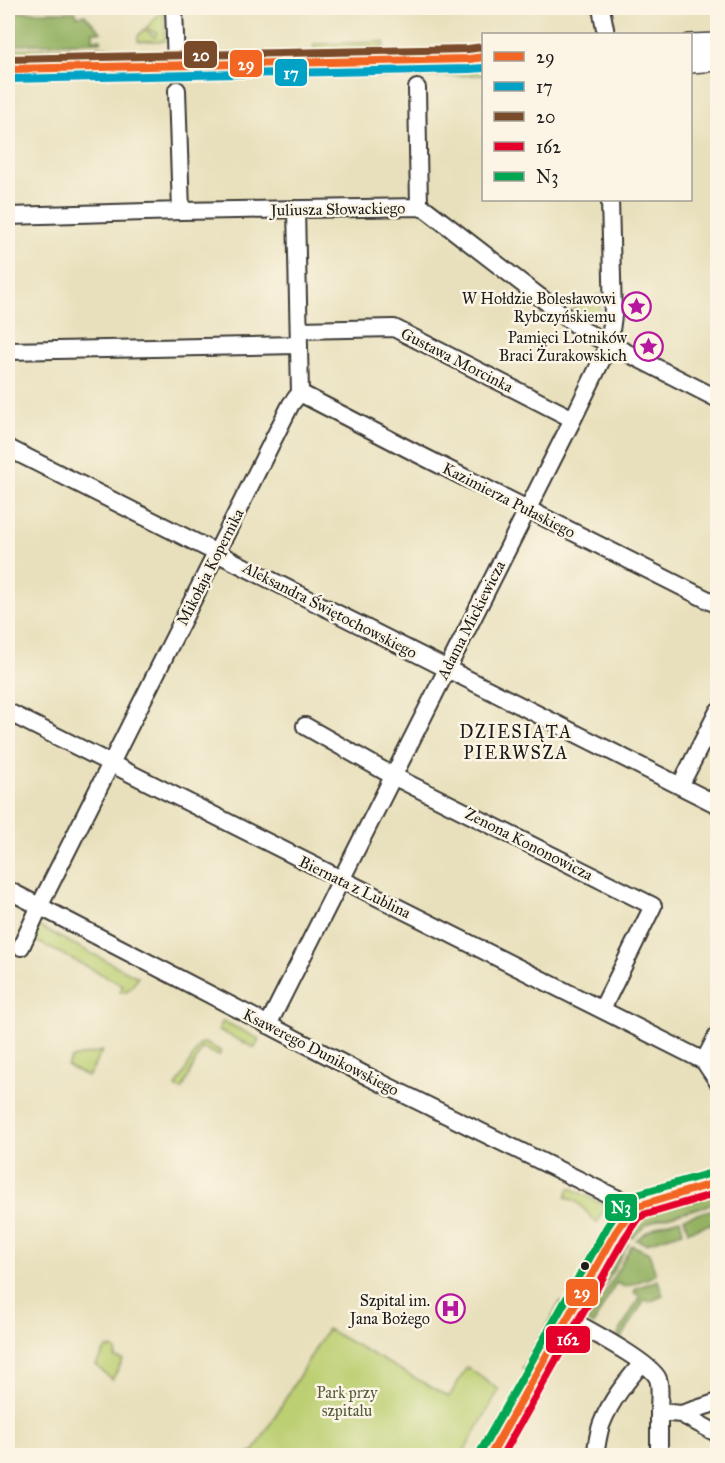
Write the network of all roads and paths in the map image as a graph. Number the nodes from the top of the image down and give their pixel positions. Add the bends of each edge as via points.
1 (174, 8) edge
2 (601, 8) edge
3 (606, 33) edge
4 (717, 44) edge
5 (692, 45) edge
6 (478, 59) edge
7 (717, 60) edge
8 (692, 62) edge
9 (176, 66) junction
10 (8, 69) edge
11 (417, 88) dead end
12 (177, 90) dead end
13 (610, 201) edge
14 (419, 207) junction
15 (296, 209) junction
16 (181, 211) junction
17 (8, 216) edge
18 (299, 337) junction
19 (609, 345) junction
20 (8, 351) edge
21 (300, 393) junction
22 (717, 399) edge
23 (573, 419) junction
24 (8, 448) edge
25 (528, 509) junction
26 (217, 553) junction
27 (717, 605) edge
28 (447, 669) junction
29 (717, 711) edge
30 (8, 712) edge
31 (305, 726) dead end
32 (111, 764) junction
33 (393, 776) junction
34 (680, 786) junction
35 (717, 805) edge
36 (340, 880) junction
37 (8, 890) edge
38 (40, 907) junction
39 (21, 947) dead end
40 (602, 1009) junction
41 (268, 1025) junction
42 (717, 1034) edge
43 (704, 1061) junction
44 (717, 1082) edge
45 (717, 1182) edge
46 (638, 1206) junction
47 (567, 1318) junction
48 (642, 1363) junction
49 (717, 1402) edge
50 (659, 1412) junction
51 (681, 1414) junction
52 (717, 1434) edge
53 (490, 1455) edge
54 (595, 1455) edge
55 (659, 1455) edge

1 - 9 street
2 - 3 street
4 - 5 main road
6 - 9 main road
7 - 8 main road
9 - 10 main road
11 - 14 street
12 - 16 street
13 - 19 street, Adama Mickiewicza via 613,316
14 - 15 street, Juliusza Słowackiego
14 - 19 street, Juliusza Słowackiego via 584,331
15 - 16 street, Juliusza Słowackiego
15 - 18 street
16 - 17 street, Juliusza Słowackiego
18 - 20 street, Gustawa Morcinka
18 - 21 street
18 - 23 street, Gustawa Morcinka via 394,328
19 - 22 street, Juliusza Słowackiego
19 - 23 street, Adama Mickiewicza
21 - 25 street, Kazimierza Pułaskiego
21 - 26 street, Mikołaja Kopernika
23 - 25 street, Adama Mickiewicza
24 - 26 street, Aleksandra Świętochowskiego
25 - 27 street, Kazimierza Pułaskiego
25 - 28 street, Adama Mickiewicza
26 - 28 street, Aleksandra Świętochowskiego
26 - 32 street, Mikołaja Kopernika
28 - 33 street, Adama Mickiewicza
28 - 34 street, Aleksandra Świętochowskiego
29 - 34 street
30 - 32 street, Biernata z Lublina
31 - 33 street, Zenona Kononowicza
32 - 36 street, Biernata z Lublina
32 - 38 street, Mikołaja Kopernika
33 - 36 street, Adama Mickiewicza
33 - 40 street, Zenona Kononowicza via 653,906
34 - 35 street, Aleksandra Świętochowskiego
36 - 40 street, Biernata z Lublina
36 - 41 street, Adama Mickiewicza
37 - 38 street, Ksawerego Dunikowskiego
38 - 39 street, Mikołaja Kopernika
38 - 41 street, Ksawerego Dunikowskiego
40 - 43 street, Biernata z Lublina
41 - 46 street, Ksawerego Dunikowskiego via 504,1144
42 - 43 street
43 - 44 street
45 - 46 street
46 - 47 street via 625,1218
47 - 48 street
47 - 53 street
48 - 50 street via 659,1380
48 - 54 street via 611,1405 602,1423
49 - 51 street
50 - 51 street
50 - 55 street
51 - 52 street

